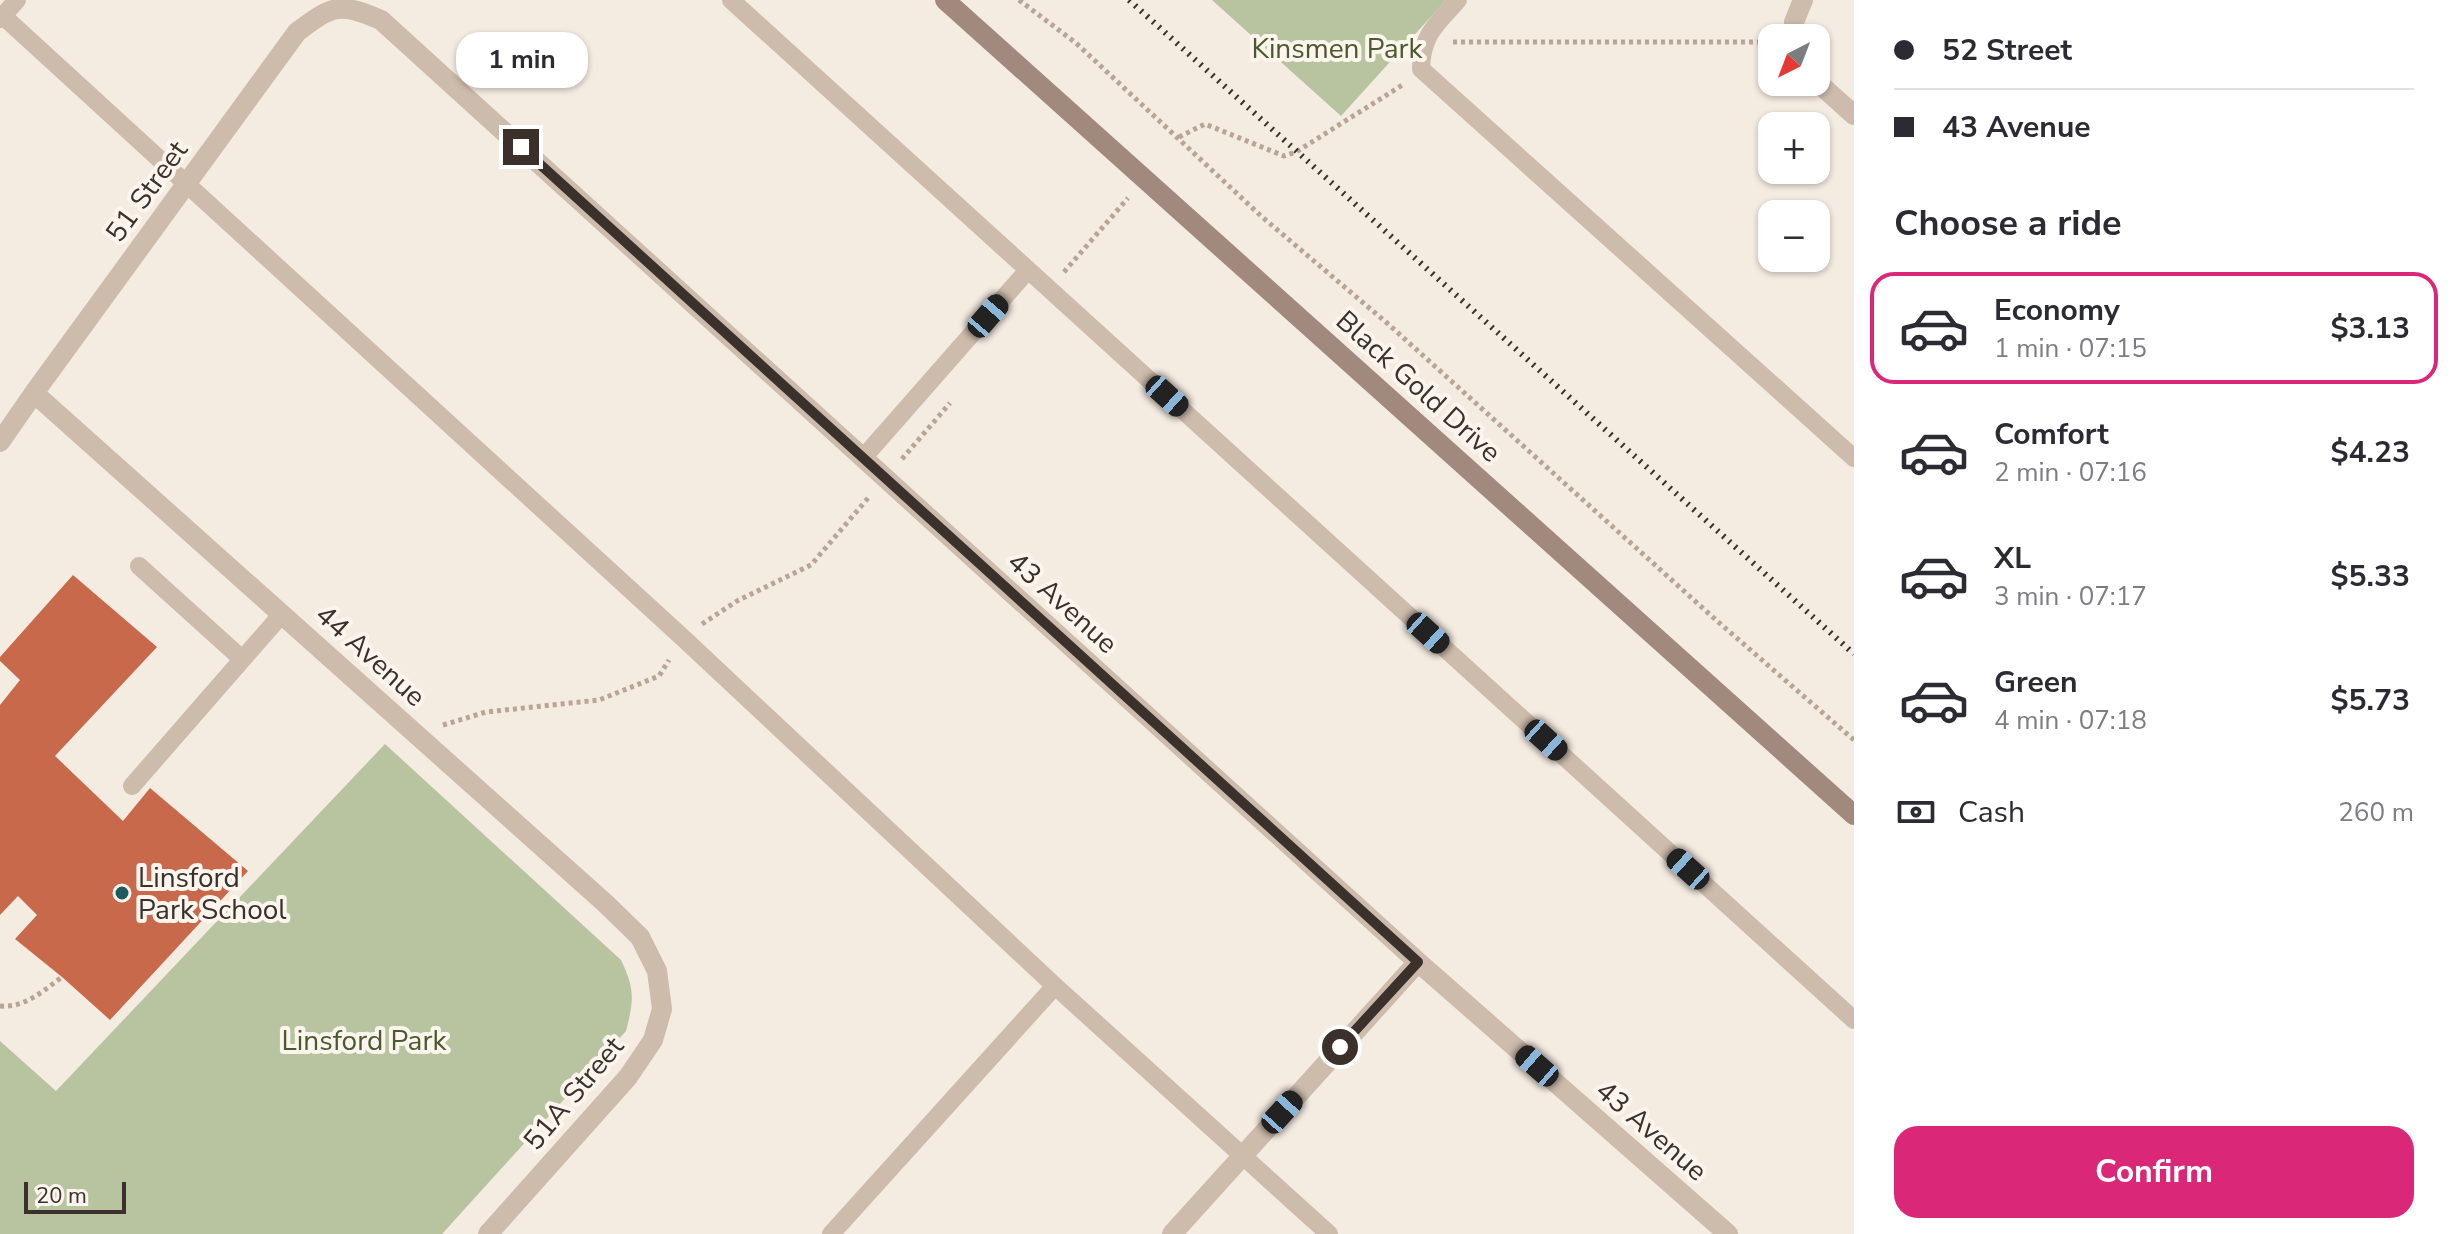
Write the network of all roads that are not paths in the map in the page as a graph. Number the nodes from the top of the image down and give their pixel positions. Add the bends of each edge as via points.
1 (17, 0) edge
2 (731, 0) edge
3 (945, 0) edge
4 (1458, 0) edge
5 (1803, 0) edge
6 (361, 12) joint
7 (2, 17) edge
8 (1794, 24) edge
9 (1830, 94) edge
10 (1854, 115) edge
11 (186, 184) junction
12 (1028, 270) junction
13 (34, 393) junction
14 (0, 442) edge
15 (863, 458) junction
16 (1854, 458) edge
17 (139, 566) dead end
18 (282, 614) junction
19 (242, 659) junction
20 (132, 786) dead end
21 (1854, 815) edge
22 (1418, 962) junction
23 (657, 971) joint
24 (1055, 986) junction
25 (1854, 1020) edge
26 (1243, 1155) junction
27 (488, 1234) edge
28 (831, 1234) edge
29 (1172, 1234) edge
30 (1329, 1234) edge
31 (1728, 1234) edge

1 - 7 lane
2 - 12 lane
3 - 21 main road, Black Gold Drive
4 - 16 lane via 1429,33 1421,50 1421,69
5 - 8 street
6 - 11 street, 51 Street via 337,7 297,32
6 - 15 street, 43 Avenue via 381,20
7 - 11 lane
9 - 10 street
11 - 13 street, 51 Street
11 - 24 lane
12 - 15 lane
12 - 25 lane
13 - 14 street, 51 Street
13 - 18 street, 44 Avenue
15 - 22 street, 43 Avenue
17 - 19 lane
18 - 19 lane
18 - 23 street, 44 Avenue via 640,937
19 - 20 lane
22 - 26 street
22 - 31 street, 43 Avenue
23 - 27 street, 51A Street via 662,1009 653,1040 628,1077
24 - 26 lane
24 - 28 lane
26 - 29 street
26 - 30 lane

